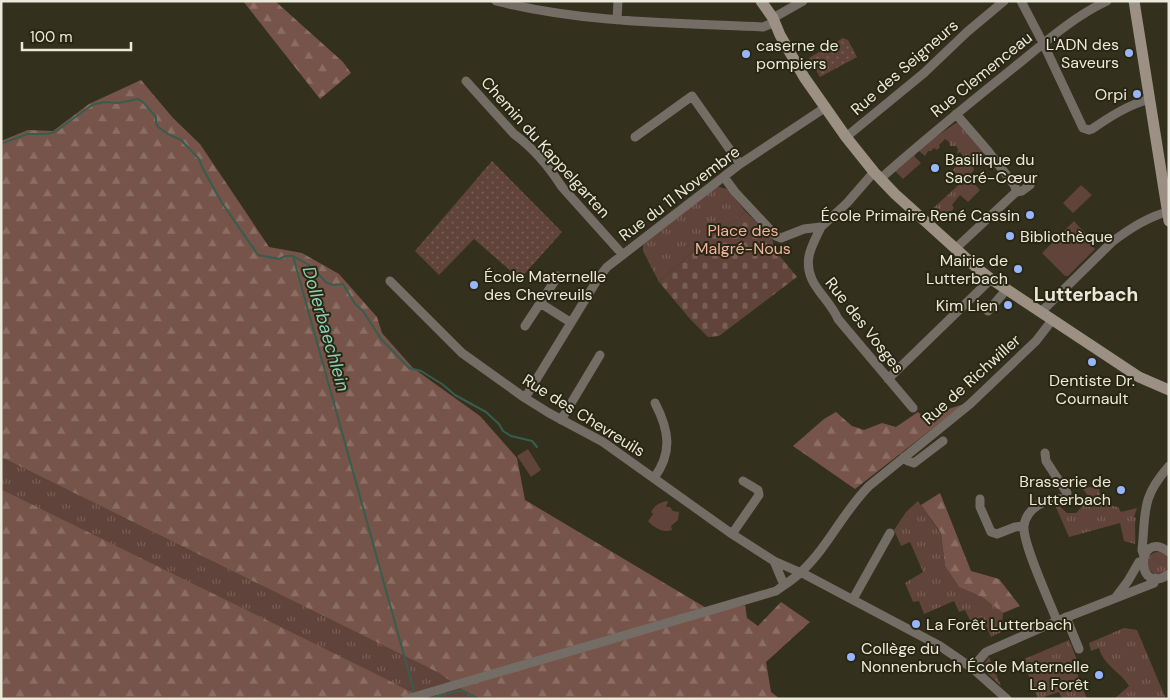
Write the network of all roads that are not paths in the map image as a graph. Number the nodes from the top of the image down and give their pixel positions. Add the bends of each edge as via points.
1 (496, 1) edge
2 (618, 1) edge
3 (761, 1) edge
4 (803, 1) edge
5 (1004, 1) edge
6 (1021, 1) edge
7 (1107, 1) edge
8 (1135, 2) edge
9 (617, 20) junction
10 (774, 20) junction
11 (1043, 43) junction
12 (466, 81) dead end
13 (1150, 99) junction
14 (826, 107) junction
15 (956, 114) junction
16 (846, 136) junction
17 (634, 137) dead end
18 (740, 164) junction
19 (877, 175) junction
20 (724, 177) junction
21 (1030, 184) dead end
22 (1016, 192) junction
23 (1167, 195) edge
24 (1168, 216) edge
25 (821, 227) junction
26 (956, 249) junction
27 (623, 255) junction
28 (558, 276) dead end
29 (991, 279) junction
30 (390, 280) dead end
31 (1007, 289) junction
32 (540, 303) junction
33 (988, 311) dead end
34 (1042, 311) junction
35 (1053, 319) junction
36 (570, 322) junction
37 (525, 326) dead end
38 (600, 355) dead end
39 (888, 379) junction
40 (1169, 390) edge
41 (525, 398) junction
42 (655, 403) dead end
43 (913, 408) dead end
44 (561, 420) junction
45 (944, 441) dead end
46 (1045, 454) dead end
47 (904, 457) junction
48 (1169, 466) edge
49 (654, 478) junction
50 (743, 481) dead end
51 (980, 499) dead end
52 (1024, 526) junction
53 (890, 533) dead end
54 (1144, 533) junction
55 (732, 534) junction
56 (1166, 550) edge
57 (774, 561) junction
58 (1143, 562) junction
59 (801, 572) junction
60 (1169, 574) edge
61 (1155, 578) junction
62 (784, 585) junction
63 (1142, 588) junction
64 (1116, 597) junction
65 (853, 599) junction
66 (1062, 619) junction
67 (1079, 649) dead end
68 (972, 668) junction
69 (407, 699) edge
70 (1007, 699) edge

1 - 9 street via 561,15
2 - 9 street
3 - 10 main road
4 - 10 street
5 - 16 street, Rue des Seigneurs via 924,73
6 - 11 street
7 - 11 street, Rue Clemenceau
8 - 13 main road
9 - 10 street via 763,26
10 - 14 main road via 792,56
11 - 13 street via 1081,126 1086,130 1135,103
11 - 15 street, Rue Clemenceau
12 - 27 street, Chemin du Kappelgarten
13 - 23 main road
14 - 16 main road
14 - 18 street, Rue du 11 Novembre
15 - 19 street, Rue Clemenceau
15 - 22 street via 1015,186
16 - 19 main road
17 - 18 street via 692,96
18 - 20 street, Rue du 11 Novembre
19 - 25 street, Rue Clemenceau
19 - 26 main road
20 - 25 street via 776,236 781,238 804,229
20 - 27 street, Rue du 11 Novembre
21 - 22 street
22 - 26 street
23 - 24 main road
24 - 34 street via 1156,215 1124,232
25 - 39 street, Rue des Vosges via 809,256 810,278 838,319
26 - 29 main road
27 - 36 street, Rue du 11 Novembre via 598,277
28 - 32 street
29 - 31 main road
29 - 39 street
30 - 41 street, Rue des Chevreuils via 462,353
31 - 33 street
31 - 34 main road
32 - 36 street
32 - 37 street
34 - 35 main road
35 - 40 main road via 1139,377
35 - 47 street, Rue de Richwiller via 1036,341 970,404
36 - 41 street, Rue du 11 Novembre
38 - 44 street
39 - 43 street, Rue des Vosges
41 - 44 street, Rue des Chevreuils
42 - 49 street via 664,419 667,434 665,458
44 - 49 street, Rue des Chevreuils via 603,442
45 - 47 street, Rue de Richwiller via 914,463
46 - 52 street via 1064,496 1038,504
47 - 59 street, Rue de Richwiller via 859,496
48 - 54 street via 1148,498
49 - 55 street, Rue des Chevreuils
50 - 55 street via 758,490 760,496
51 - 52 street via 980,507 991,532 997,534
52 - 66 street via 1026,542
53 - 65 street
54 - 56 street
54 - 58 street
55 - 57 street, Rue des Chevreuils
56 - 58 street via 1158,547 1150,550
57 - 59 street, Rue des Chevreuils
57 - 62 street
58 - 61 street via 1146,573
58 - 63 street
58 - 64 street via 1139,562
59 - 62 street, Rue de Richwiller
59 - 65 street, Rue des Chevreuils
60 - 61 street
61 - 63 street via 1154,582
62 - 69 street, Rue de Richwiller via 762,596
63 - 64 street
64 - 66 street
65 - 68 street, Rue des Chevreuils via 940,646
66 - 67 street
66 - 68 street via 986,652
68 - 70 street, Rue des Chevreuils

